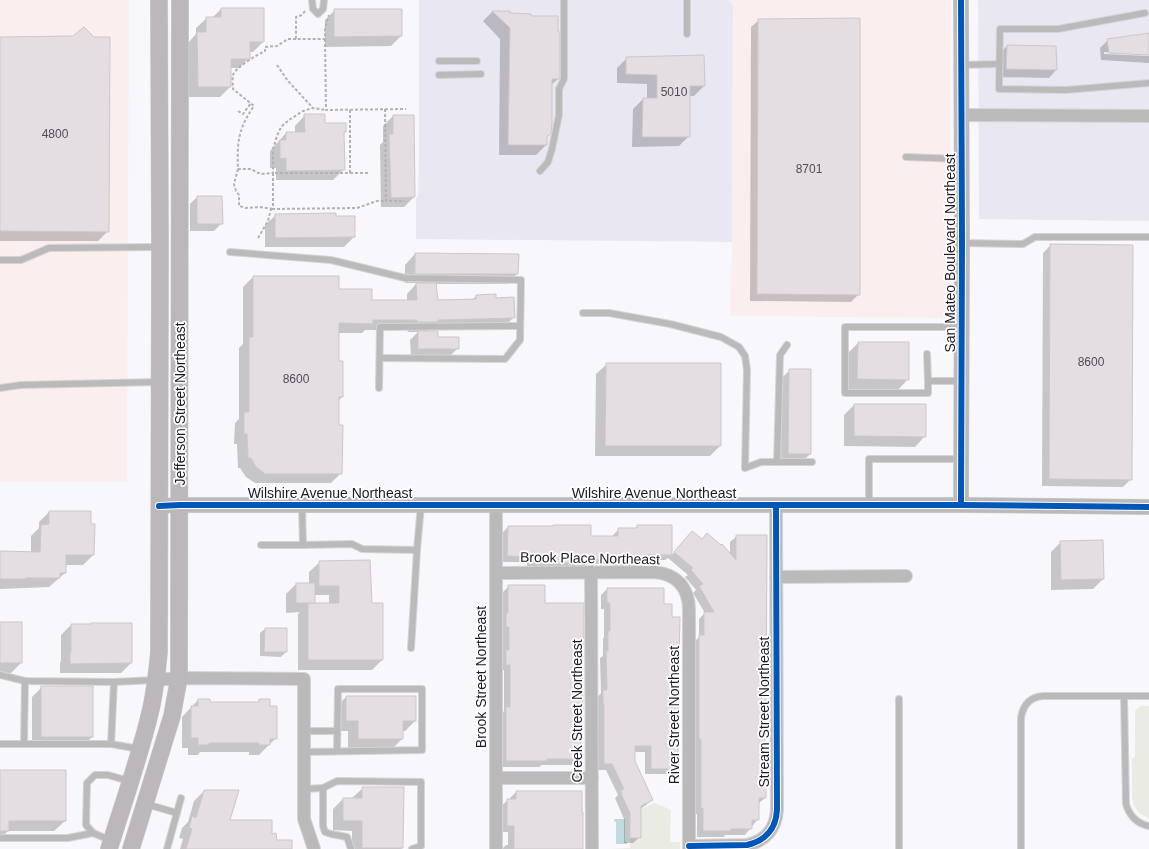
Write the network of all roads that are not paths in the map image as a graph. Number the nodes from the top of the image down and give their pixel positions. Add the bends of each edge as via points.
1 (159, 0) edge
2 (180, 0) edge
3 (312, 0) edge
4 (324, 0) edge
5 (564, 0) edge
6 (687, 0) edge
7 (961, 0) edge
8 (1145, 13) dead end
9 (687, 34) dead end
10 (439, 61) dead end
11 (477, 61) dead end
12 (999, 64) junction
13 (961, 65) junction
14 (480, 74) dead end
15 (439, 75) dead end
16 (1149, 83) edge
17 (961, 115) junction
18 (1149, 116) edge
19 (906, 157) dead end
20 (962, 159) junction
21 (540, 171) dead end
22 (1149, 237) edge
23 (962, 243) junction
24 (160, 247) junction
25 (230, 252) dead end
26 (0, 260) edge
27 (583, 313) dead end
28 (520, 326) junction
29 (962, 327) junction
30 (787, 345) dead end
31 (927, 354) dead end
32 (380, 358) junction
33 (928, 381) junction
34 (962, 381) junction
35 (159, 382) junction
36 (0, 388) edge
37 (380, 388) dead end
38 (962, 459) junction
39 (777, 462) junction
40 (812, 462) dead end
41 (180, 505) junction
42 (302, 505) junction
43 (421, 505) junction
44 (496, 505) junction
45 (776, 505) junction
46 (869, 505) junction
47 (961, 505) junction
48 (159, 506) junction
49 (1149, 507) edge
50 (260, 545) dead end
51 (304, 545) junction
52 (417, 550) junction
53 (591, 572) junction
54 (496, 573) junction
55 (906, 576) dead end
56 (776, 577) junction
57 (681, 584) joint
58 (411, 648) dead end
59 (0, 675) edge
60 (179, 678) junction
61 (156, 680) junction
62 (25, 681) junction
63 (114, 682) junction
64 (1124, 696) junction
65 (1149, 696) edge
66 (899, 699) dead end
67 (304, 731) junction
68 (337, 731) junction
69 (0, 744) edge
70 (24, 744) junction
71 (111, 744) junction
72 (140, 749) junction
73 (337, 751) junction
74 (304, 752) junction
75 (496, 778) junction
76 (592, 778) junction
77 (130, 781) junction
78 (304, 788) junction
79 (323, 788) junction
80 (182, 798) dead end
81 (145, 804) junction
82 (177, 813) junction
83 (1149, 826) edge
84 (93, 833) junction
85 (0, 838) edge
86 (111, 845) edge
87 (689, 848) edge
88 (131, 849) edge
89 (167, 849) edge
90 (314, 849) edge
91 (351, 849) edge
92 (412, 849) edge
93 (496, 849) edge
94 (592, 849) edge
95 (899, 849) edge
96 (1021, 849) edge

1 - 24 main road, Jefferson Street Northeast
2 - 41 main road, Jefferson Street Northeast
3 - 4 lane via 313,9 318,14 323,9
5 - 21 lane via 564,79 559,89 558,122 548,162
6 - 9 lane
7 - 13 street, San Mateo Boulevard Northeast
8 - 12 lane via 1058,29 1000,29
10 - 11 lane
12 - 13 lane
12 - 16 lane via 999,89 1066,90
13 - 17 street, San Mateo Boulevard Northeast
14 - 15 lane
17 - 18 street
17 - 20 street, San Mateo Boulevard Northeast
19 - 20 lane
20 - 23 street, San Mateo Boulevard Northeast
22 - 23 lane via 1035,237 1023,244
23 - 29 street, San Mateo Boulevard Northeast
24 - 26 lane via 49,248 21,260
24 - 35 main road, Jefferson Street Northeast
25 - 28 lane via 331,260 405,278 521,280
27 - 39 lane via 609,312 670,324 721,337 739,347 745,356 747,370 745,468 761,462
28 - 32 lane via 520,340 505,358
28 - 32 lane via 380,328
29 - 33 lane via 845,328 845,393 928,393
29 - 34 street, San Mateo Boulevard Northeast
30 - 39 lane via 780,355
31 - 33 lane
32 - 37 lane
33 - 34 lane
34 - 38 street, San Mateo Boulevard Northeast
35 - 36 lane via 20,385
35 - 48 main road, Jefferson Street Northeast
38 - 46 lane via 869,459
38 - 47 street, San Mateo Boulevard Northeast
39 - 40 lane
41 - 42 street, Wilshire Avenue Northeast
41 - 48 street, Wilshire Avenue Northeast
41 - 60 main road, Jefferson Street Northeast
42 - 43 street, Wilshire Avenue Northeast
42 - 51 lane
43 - 44 street, Wilshire Avenue Northeast
43 - 52 lane
44 - 45 street, Wilshire Avenue Northeast
44 - 54 street, Brook Street Northeast
45 - 46 street, Wilshire Avenue Northeast
45 - 56 street, Stream Street Northeast
46 - 47 street, Wilshire Avenue Northeast
47 - 49 street, Wilshire Avenue Northeast
48 - 61 main road, Jefferson Street Northeast via 159,652
50 - 51 lane
51 - 52 lane via 352,544 362,549
52 - 58 lane
53 - 54 street, Brook Place Northeast
53 - 57 street, Brook Place Northeast via 662,572
53 - 76 street, Creek Street Northeast
54 - 75 street, Brook Street Northeast
55 - 56 street
56 - 87 street, Stream Street Northeast via 775,822 769,833 753,844
57 - 87 street, River Street Northeast via 689,603
59 - 62 lane
60 - 61 street
60 - 67 street via 304,679
60 - 81 main road, Jefferson Street Northeast via 172,716
61 - 63 lane
61 - 72 main road, Jefferson Street Northeast
62 - 63 lane
62 - 70 lane
63 - 71 lane
64 - 65 lane
64 - 83 lane via 1126,804 1135,820
64 - 96 lane via 1043,696 1034,698 1026,704 1021,718
66 - 95 lane
67 - 68 lane
67 - 74 street
68 - 73 lane
68 - 73 lane via 338,689 422,690 422,750
69 - 70 lane
70 - 71 lane
71 - 72 lane
72 - 77 main road, Jefferson Street Northeast
73 - 74 lane
74 - 78 street
75 - 76 street
75 - 93 street, Brook Street Northeast
76 - 94 street, Creek Street Northeast
77 - 84 lane via 108,775 95,775 87,783 86,825
77 - 86 main road, Jefferson Street Northeast
78 - 79 lane
78 - 90 street via 304,819
79 - 91 lane via 323,826 326,832 347,837
79 - 92 lane via 336,781 421,782 421,846
80 - 82 lane
81 - 82 lane
81 - 88 main road, Jefferson Street Northeast
82 - 89 lane
84 - 85 lane via 68,838
84 - 86 lane

